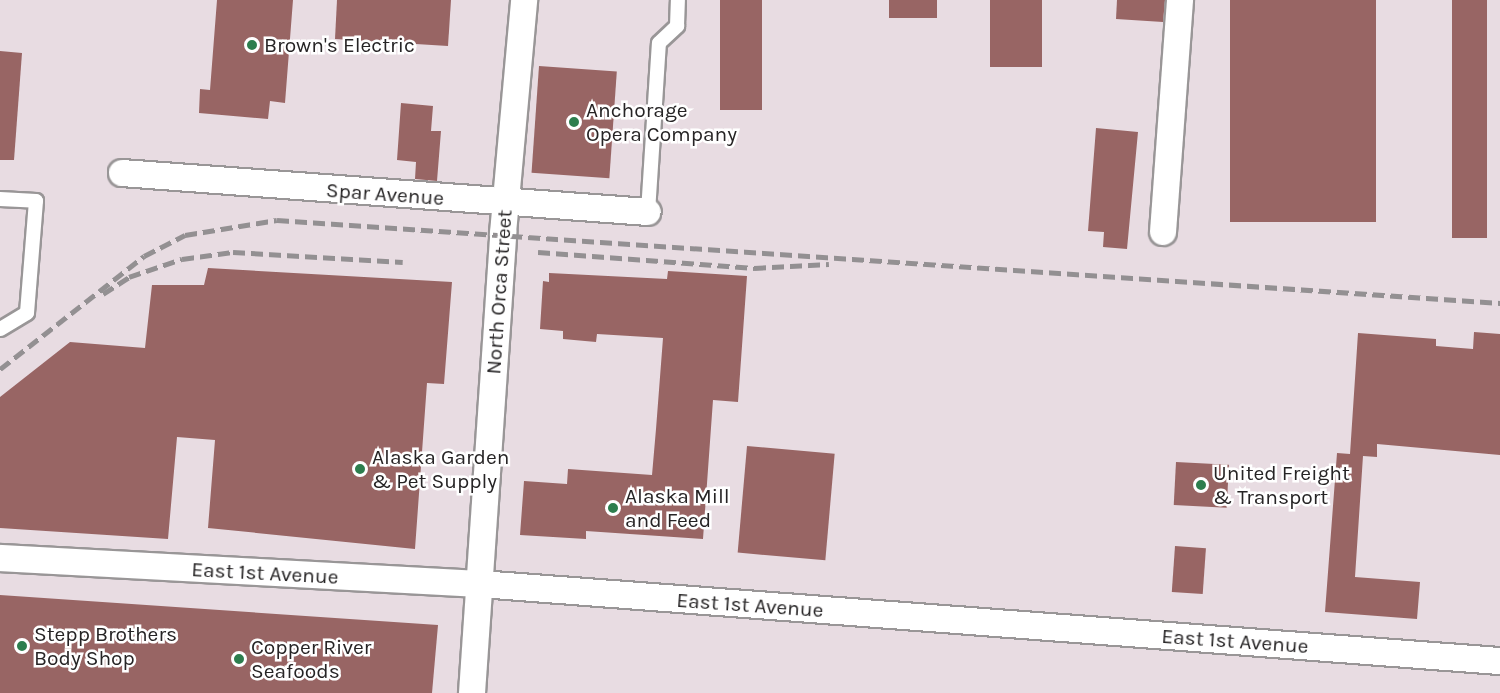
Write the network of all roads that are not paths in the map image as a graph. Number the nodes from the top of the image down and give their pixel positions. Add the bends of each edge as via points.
1 (524, 0) edge
2 (678, 0) edge
3 (1180, 0) edge
4 (122, 173) dead end
5 (0, 199) edge
6 (505, 203) junction
7 (648, 212) joint
8 (1163, 232) dead end
9 (0, 329) edge
10 (0, 558) edge
11 (480, 584) junction
12 (1500, 661) edge
13 (472, 693) edge

1 - 6 street, North Orca Street
2 - 7 lane via 677,26 659,43
3 - 8 street
4 - 6 street, Spar Avenue
5 - 9 lane via 36,201 27,313
6 - 7 street, Spar Avenue
6 - 11 street, North Orca Street
10 - 11 street, East 1st Avenue
11 - 12 street, East 1st Avenue
11 - 13 street, North Orca Street

